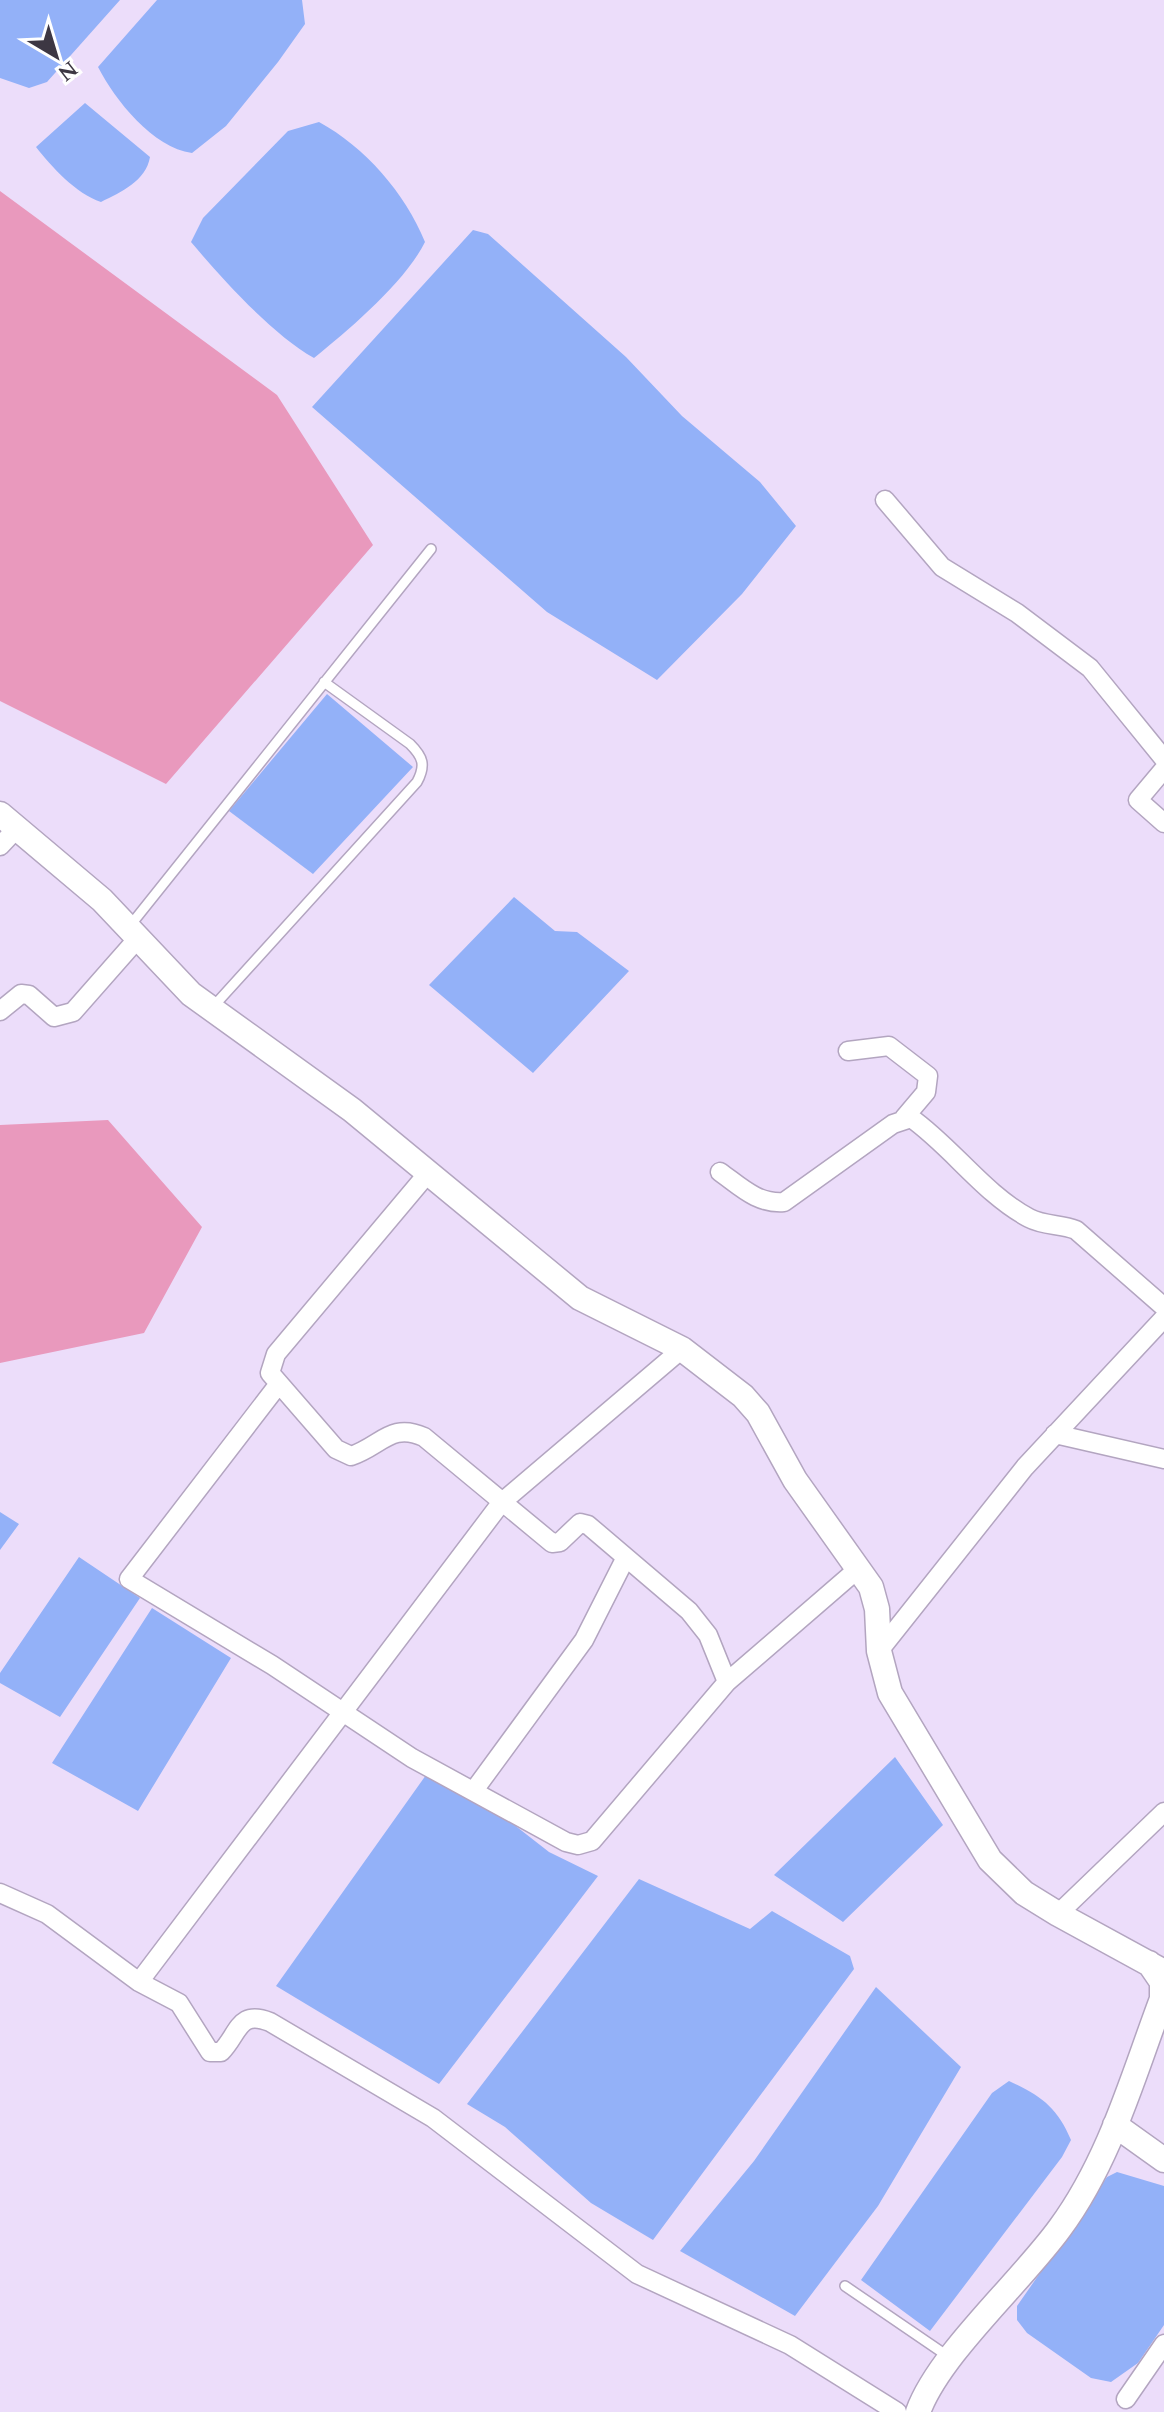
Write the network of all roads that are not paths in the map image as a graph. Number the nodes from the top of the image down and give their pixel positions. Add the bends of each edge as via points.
1 (885, 500) dead end
2 (431, 549) dead end
3 (324, 682) junction
4 (1164, 759) edge
5 (1164, 769) edge
6 (8, 821) edge
7 (1164, 823) edge
8 (0, 846) edge
9 (134, 932) junction
10 (212, 1008) junction
11 (0, 1011) edge
12 (848, 1051) dead end
13 (904, 1118) junction
14 (720, 1172) dead end
15 (428, 1173) junction
16 (1164, 1307) edge
17 (1164, 1318) edge
18 (682, 1349) junction
19 (278, 1385) junction
20 (1055, 1434) junction
21 (1164, 1459) edge
22 (501, 1503) junction
23 (625, 1559) junction
24 (859, 1568) junction
25 (879, 1651) junction
26 (727, 1682) junction
27 (342, 1710) junction
28 (475, 1789) junction
29 (1164, 1812) edge
30 (0, 1893) edge
31 (1058, 1914) junction
32 (1156, 1967) edge
33 (139, 1982) junction
34 (1163, 1998) edge
35 (1115, 2125) junction
36 (1164, 2160) edge
37 (845, 2286) dead end
38 (1164, 2344) edge
39 (951, 2359) junction
40 (1126, 2399) dead end
41 (897, 2412) edge
42 (918, 2412) edge

1 - 4 street via 942,567 1017,613 1090,668
2 - 3 lane
3 - 9 lane
3 - 10 lane via 410,744 422,756 424,769
5 - 7 street via 1138,800
6 - 8 street
6 - 9 street via 72,872
9 - 10 street via 191,994
9 - 11 street via 73,1012 54,1017 21,994
10 - 15 street via 292,1064
12 - 13 street via 889,1046 928,1076 926,1092
13 - 14 street via 784,1202 755,1197
13 - 16 street via 919,1124 1018,1212 1090,1239
15 - 18 street via 580,1298
15 - 19 street via 276,1354 270,1373
17 - 20 street
18 - 22 street
18 - 24 street via 722,1377 758,1413 795,1480
19 - 22 street via 336,1449 351,1456 396,1431 409,1430
19 - 27 street via 129,1579
20 - 21 street
20 - 25 street
22 - 23 street via 552,1543 580,1523 588,1525
22 - 27 street
23 - 26 street via 698,1621
23 - 28 street via 584,1640
24 - 25 street via 877,1609
24 - 26 street
25 - 31 street via 890,1693 990,1860 1024,1893
26 - 28 street via 592,1841 566,1842
27 - 28 street via 412,1758
27 - 33 street
29 - 31 street
30 - 33 street via 47,1914
31 - 32 street
32 - 34 street
33 - 41 street via 179,2003 210,2052 221,2052 244,2021 257,2017 270,2022 433,2118 637,2274 790,2345
34 - 35 street
35 - 36 street
35 - 39 street via 1085,2192 1060,2228
37 - 39 lane
38 - 40 street
39 - 42 street

